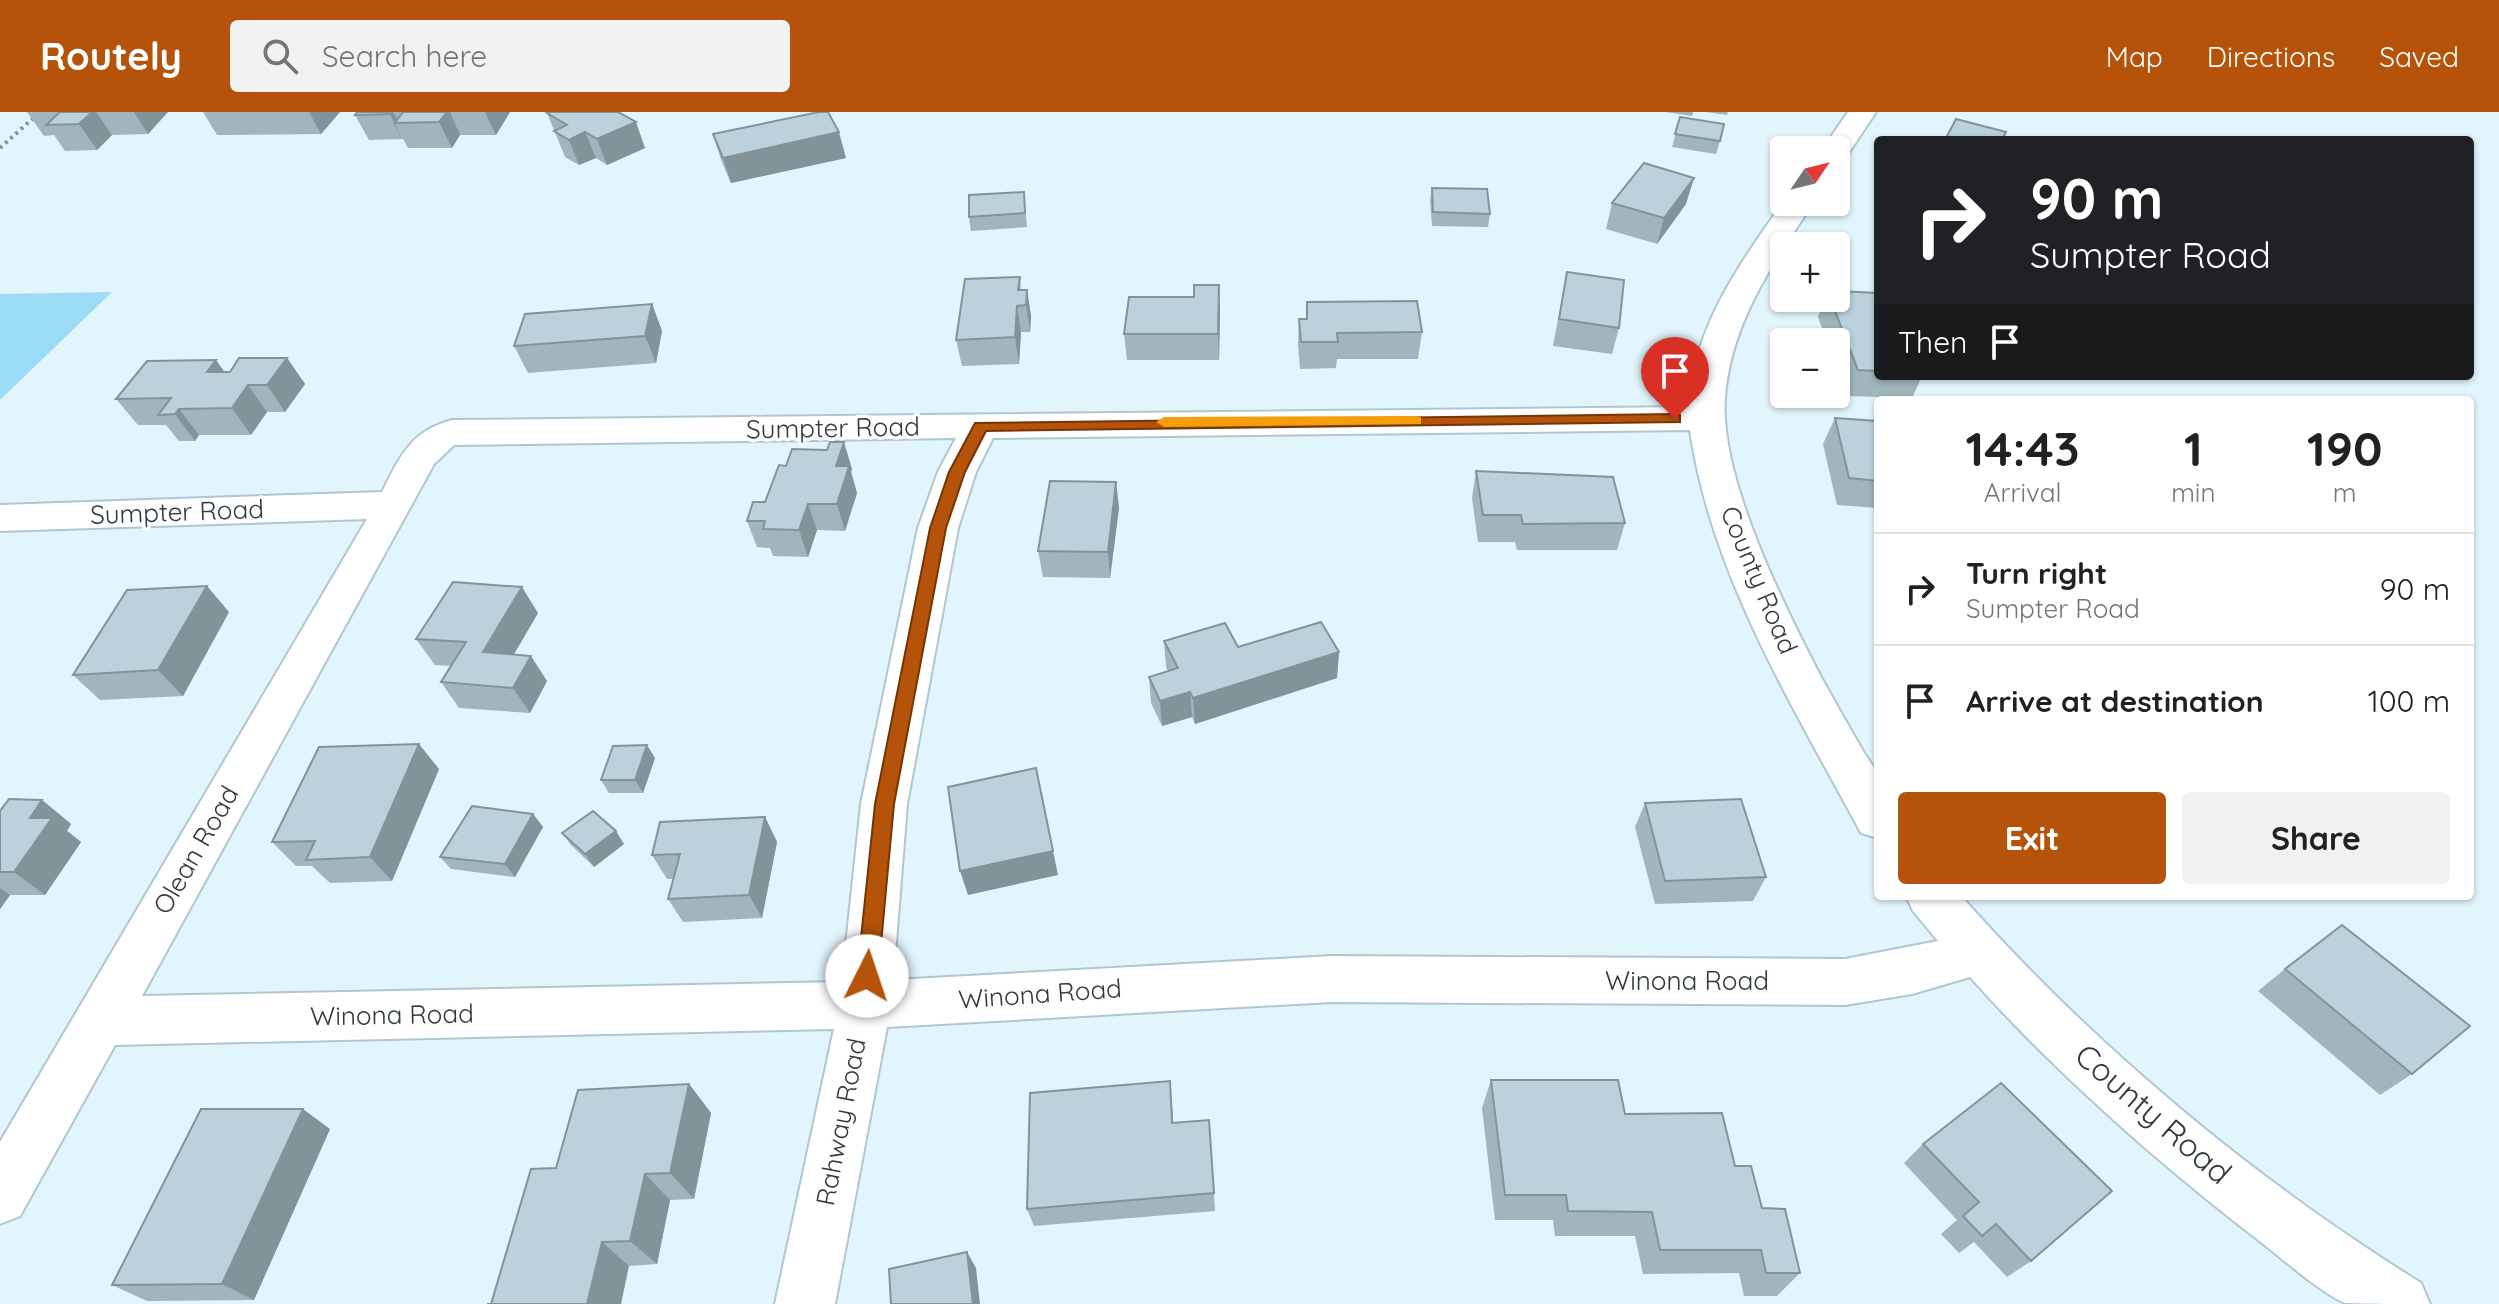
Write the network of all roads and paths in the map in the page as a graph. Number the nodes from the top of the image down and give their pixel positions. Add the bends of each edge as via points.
1 (40, 112) edge
2 (1862, 112) edge
3 (1846, 136) edge
4 (0, 148) edge
5 (1789, 216) edge
6 (1706, 418) junction
7 (981, 426) junction
8 (395, 505) junction
9 (0, 518) edge
10 (1874, 812) edge
11 (1933, 900) edge
12 (1978, 952) junction
13 (865, 1005) junction
14 (98, 1021) junction
15 (0, 1196) edge
16 (805, 1304) edge
17 (2400, 1304) edge

1 - 4 path
2 - 3 street
5 - 6 street, County Road via 1729,313 1712,366
6 - 7 street, Sumpter Road
6 - 10 street, County Road via 1723,498 1748,568 1815,707
7 - 8 street, Sumpter Road via 452,432 426,446
7 - 13 street, Rahway Road via 957,472 938,528 884,804
8 - 9 street, Sumpter Road
8 - 14 street, Olean Road
11 - 12 street, County Road
12 - 13 street, Winona Road via 1912,971 1845,982 1332,979
12 - 17 street, County Road via 2164,1130 2298,1235
13 - 14 street, Winona Road
13 - 16 street, Rahway Road
14 - 15 street, Olean Road

